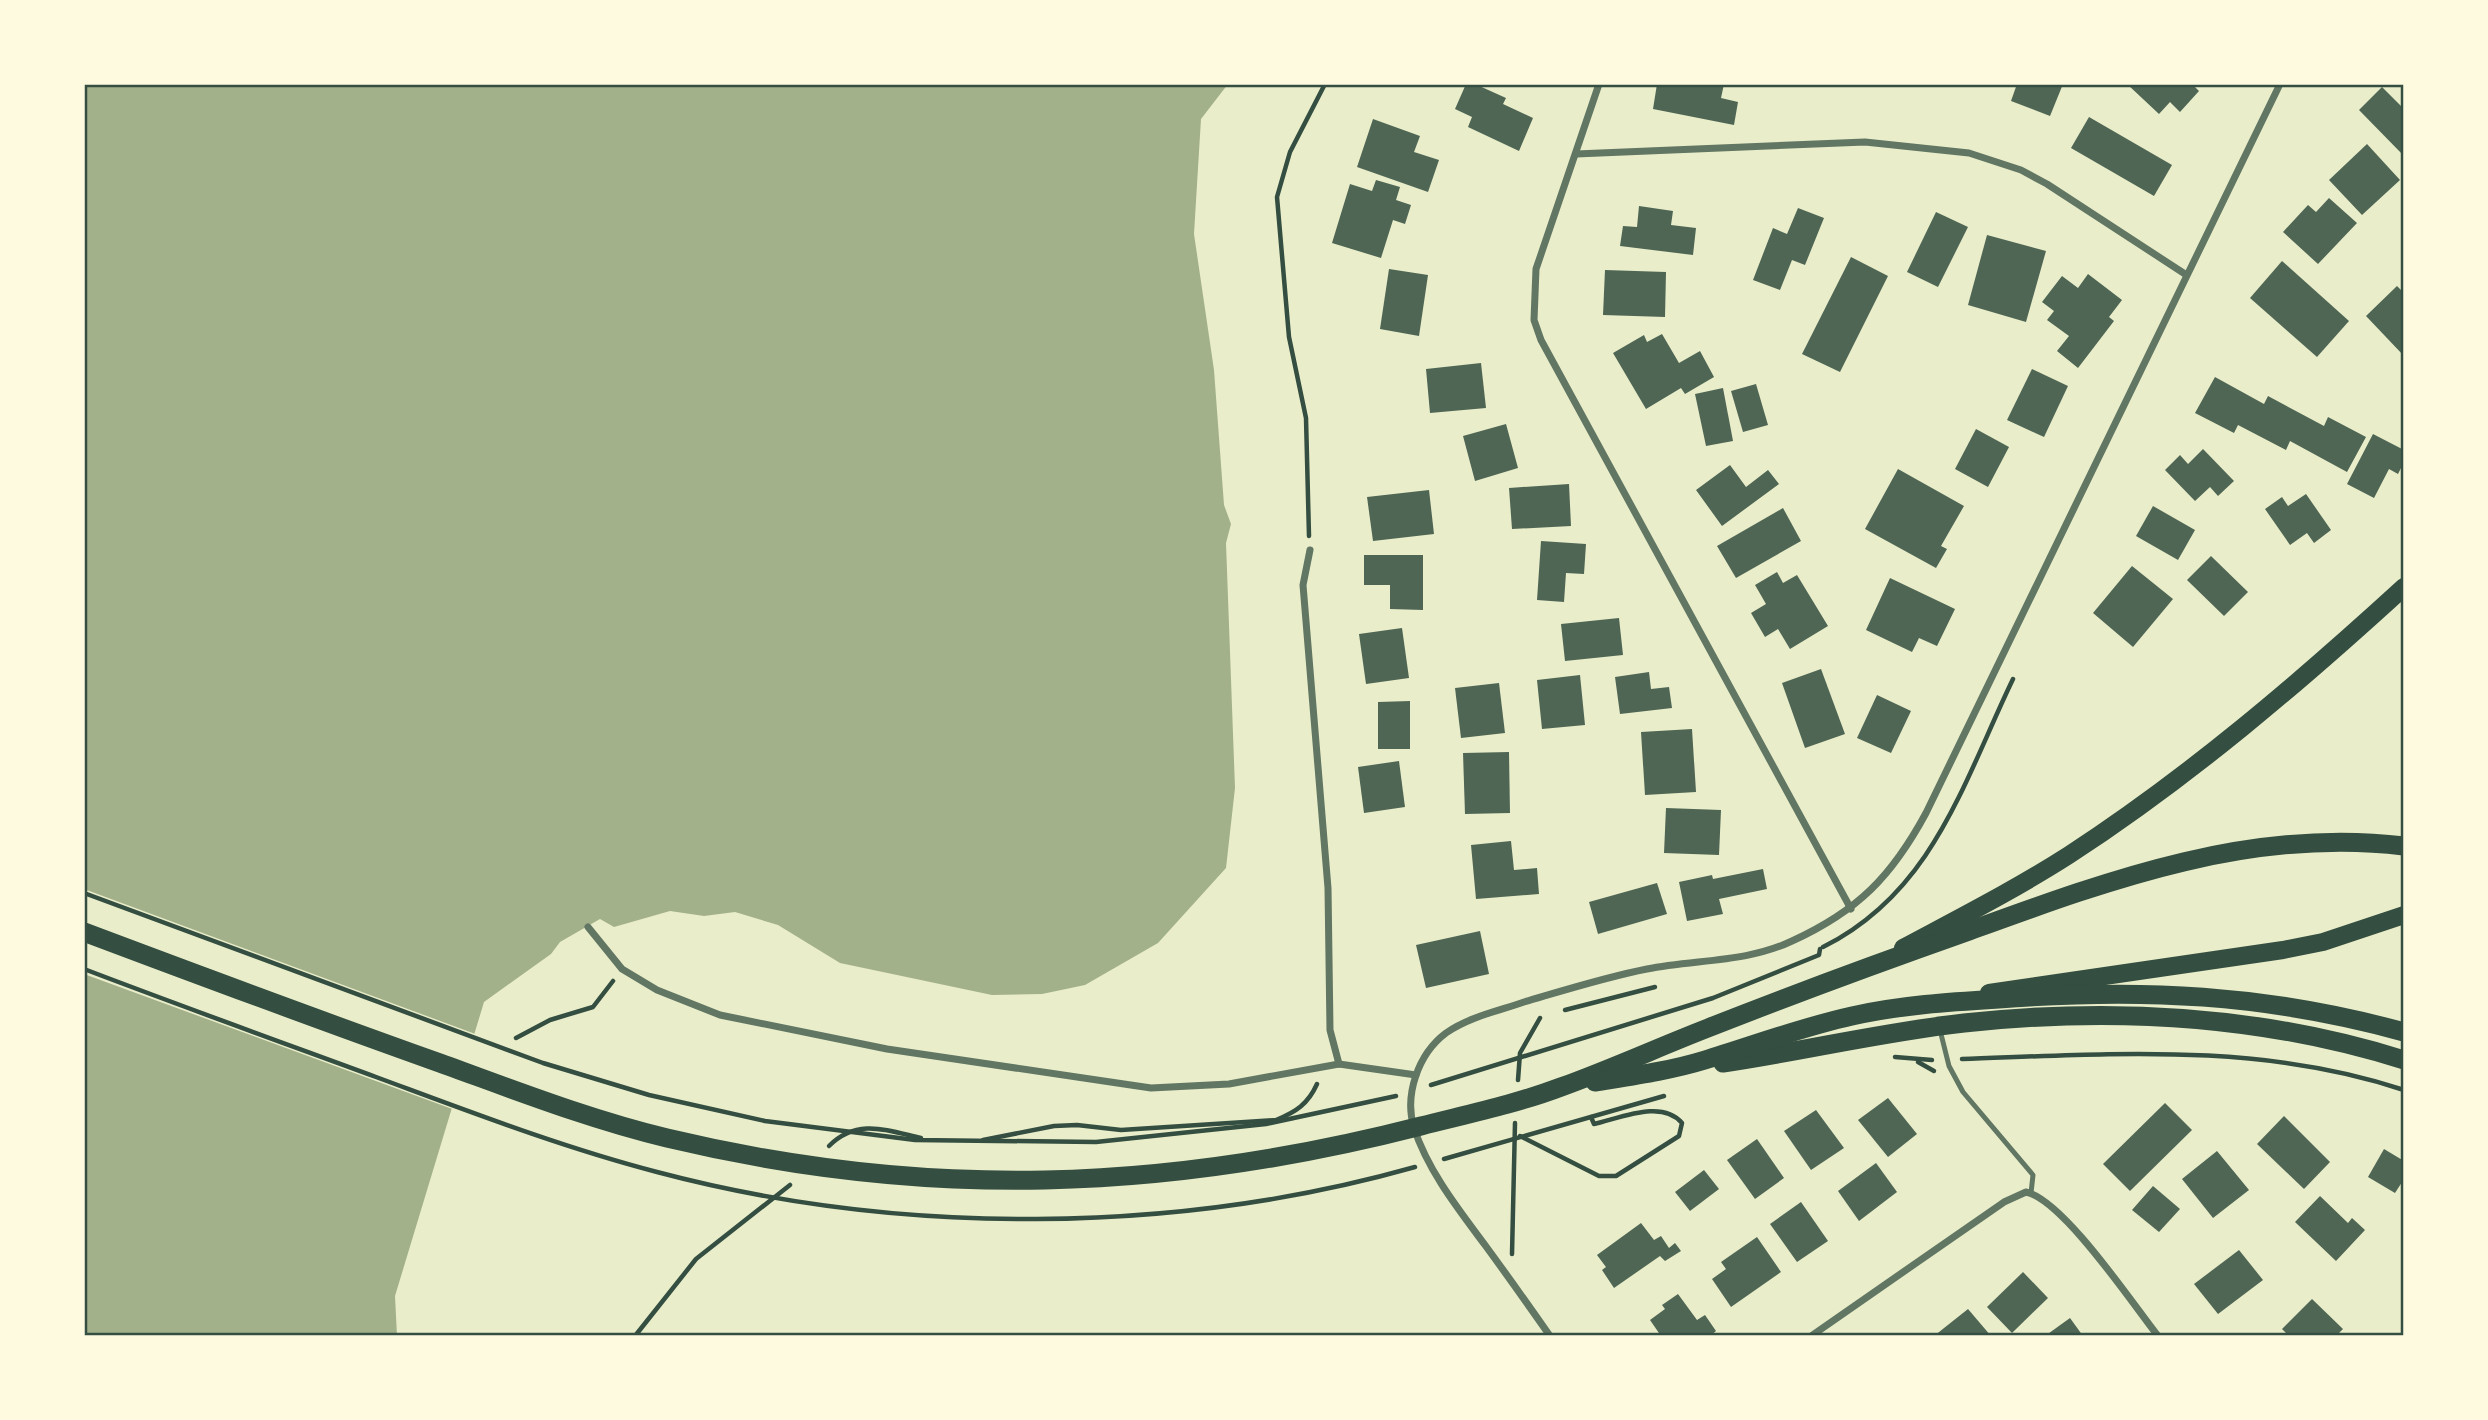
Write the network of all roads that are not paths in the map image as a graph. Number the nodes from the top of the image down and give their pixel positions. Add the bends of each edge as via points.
1 (1599, 84) edge
2 (2280, 84) edge
3 (1576, 154) junction
4 (2185, 274) junction
5 (1310, 550) road end
6 (2404, 587) edge
7 (2399, 845) edge
8 (1851, 909) junction
9 (2404, 915) edge
10 (588, 927) dead end
11 (84, 933) edge
12 (1869, 967) junction
13 (1914, 1004) junction
14 (1939, 1027) junction
15 (2404, 1032) edge
16 (2404, 1060) edge
17 (1339, 1064) junction
18 (1416, 1075) junction
19 (1556, 1089) junction
20 (2031, 1193) junction
21 (1550, 1336) edge
22 (1811, 1336) edge
23 (2158, 1336) edge

1 - 3 street
2 - 4 street
3 - 4 street via 1865,142 1969,153 2047,184
3 - 8 street via 1536,268 1534,320 1541,340
4 - 8 street via 1926,813 1894,867
5 - 17 street via 1303,585 1328,888 1330,1030
6 - 12 main road via 2226,742 2123,817 2029,879
7 - 12 highway via 2281,844 2163,865
8 - 18 street via 1764,952 1647,969 1486,1014 1445,1034
9 - 13 main road via 2283,950
10 - 17 street via 622,969 657,990 720,1015 887,1049 1151,1088 1229,1084
11 - 19 highway via 567,1109 663,1137 776,1161 884,1175 1020,1182 1186,1173 1335,1149
12 - 19 highway
13 - 15 highway via 2048,994 2207,996 2298,1006
13 - 19 highway via 1804,1028 1686,1065
14 - 16 highway via 2115,1015 2204,1019 2285,1030
14 - 19 highway
14 - 20 lane via 1963,1091 2033,1175
17 - 18 street
18 - 21 street via 1411,1108 1414,1128 1437,1175
20 - 22 street via 2015,1194
20 - 23 street via 2063,1216

